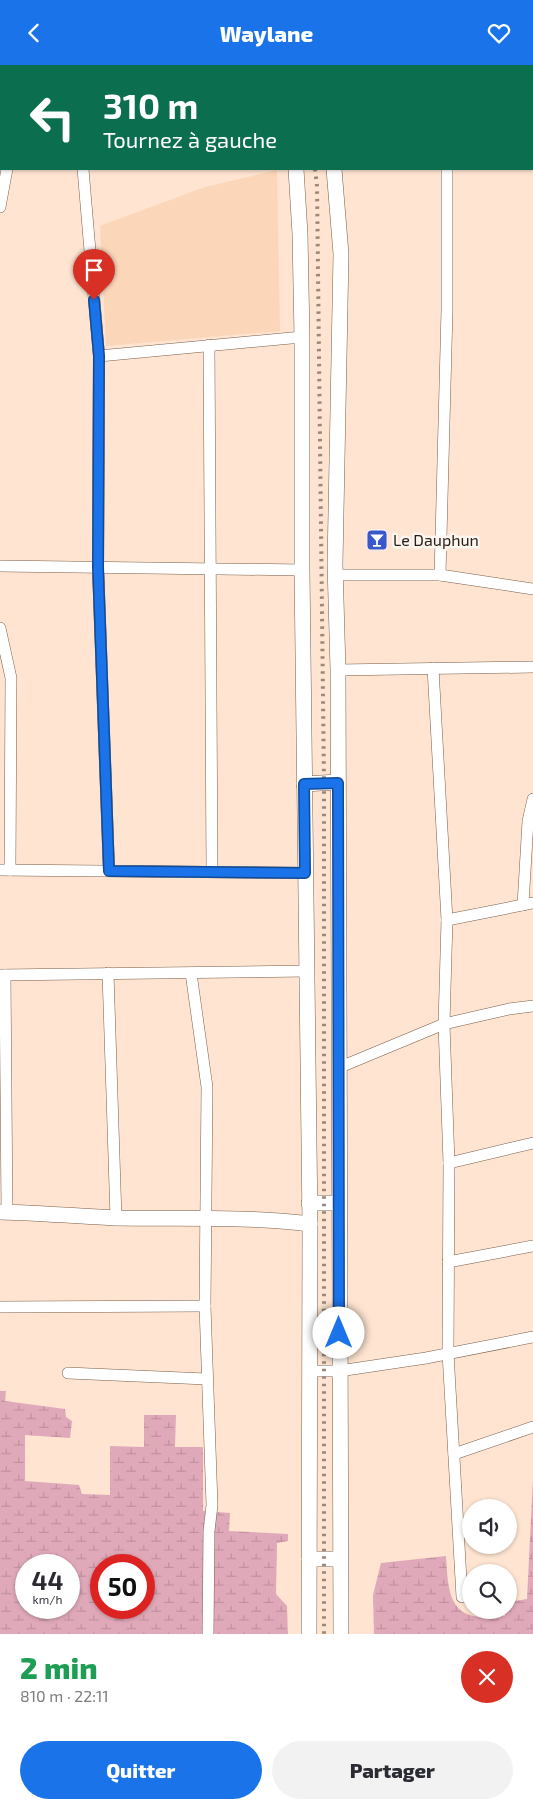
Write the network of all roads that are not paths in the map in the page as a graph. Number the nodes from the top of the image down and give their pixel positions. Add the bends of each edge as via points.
1 (7, 170) edge
2 (83, 170) edge
3 (296, 170) edge
4 (334, 170) edge
5 (447, 170) edge
6 (0, 207) edge
7 (302, 337) junction
8 (210, 345) junction
9 (99, 356) junction
10 (0, 565) edge
11 (98, 567) junction
12 (211, 569) junction
13 (302, 571) junction
14 (336, 575) junction
15 (440, 575) junction
16 (533, 589) edge
17 (0, 628) edge
18 (533, 667) edge
19 (433, 668) junction
20 (338, 670) junction
21 (338, 783) junction
22 (304, 784) junction
23 (533, 799) edge
24 (5, 870) edge
25 (109, 871) junction
26 (212, 872) junction
27 (305, 873) junction
28 (528, 904) edge
29 (447, 920) junction
30 (307, 971) junction
31 (108, 973) junction
32 (191, 973) junction
33 (3, 975) edge
34 (533, 1006) edge
35 (444, 1024) junction
36 (338, 1068) junction
37 (533, 1143) edge
38 (449, 1163) junction
39 (309, 1203) junction
40 (338, 1203) junction
41 (3, 1212) edge
42 (205, 1217) junction
43 (116, 1218) junction
44 (310, 1224) junction
45 (533, 1246) edge
46 (448, 1262) junction
47 (205, 1306) junction
48 (0, 1307) edge
49 (533, 1337) edge
50 (448, 1353) junction
51 (309, 1371) junction
52 (339, 1371) junction
53 (68, 1373) dead end
54 (206, 1379) junction
55 (533, 1427) edge
56 (454, 1453) junction
57 (309, 1559) junction
58 (340, 1559) junction
59 (462, 1597) dead end
60 (208, 1634) edge
61 (309, 1634) edge
62 (341, 1634) edge

1 - 6 street
2 - 9 street
3 - 7 main road
4 - 14 main road via 341,253
5 - 15 street
7 - 8 street
7 - 13 main road
8 - 9 street
8 - 12 street
9 - 11 street
10 - 11 street
11 - 12 street
11 - 25 street
12 - 13 street
12 - 26 street
13 - 22 main road
14 - 15 street
14 - 20 main road
15 - 16 street
17 - 24 street via 11,677
18 - 19 street
19 - 20 street
19 - 29 street
20 - 21 main road
21 - 22 main road
21 - 36 main road
22 - 27 main road
23 - 28 street via 528,821
24 - 25 street
25 - 26 street
26 - 27 street
27 - 30 main road
28 - 29 street
29 - 35 street
30 - 32 street
30 - 39 main road
31 - 32 street
31 - 33 street
31 - 43 street
32 - 42 street via 207,1087
33 - 41 street
34 - 35 street
35 - 36 street
35 - 38 street
36 - 40 main road
37 - 38 street
38 - 46 street
39 - 40 main road
39 - 44 main road
40 - 52 main road
41 - 43 main road
42 - 43 main road
42 - 44 main road
42 - 47 street
44 - 51 main road
45 - 46 street
46 - 50 street
47 - 48 street
47 - 54 street
49 - 50 street
50 - 52 street
50 - 56 street
51 - 52 street
51 - 57 main road
52 - 58 main road
53 - 54 street
54 - 60 street via 212,1505
55 - 56 street
56 - 59 street
57 - 58 main road
57 - 61 main road
58 - 62 main road

